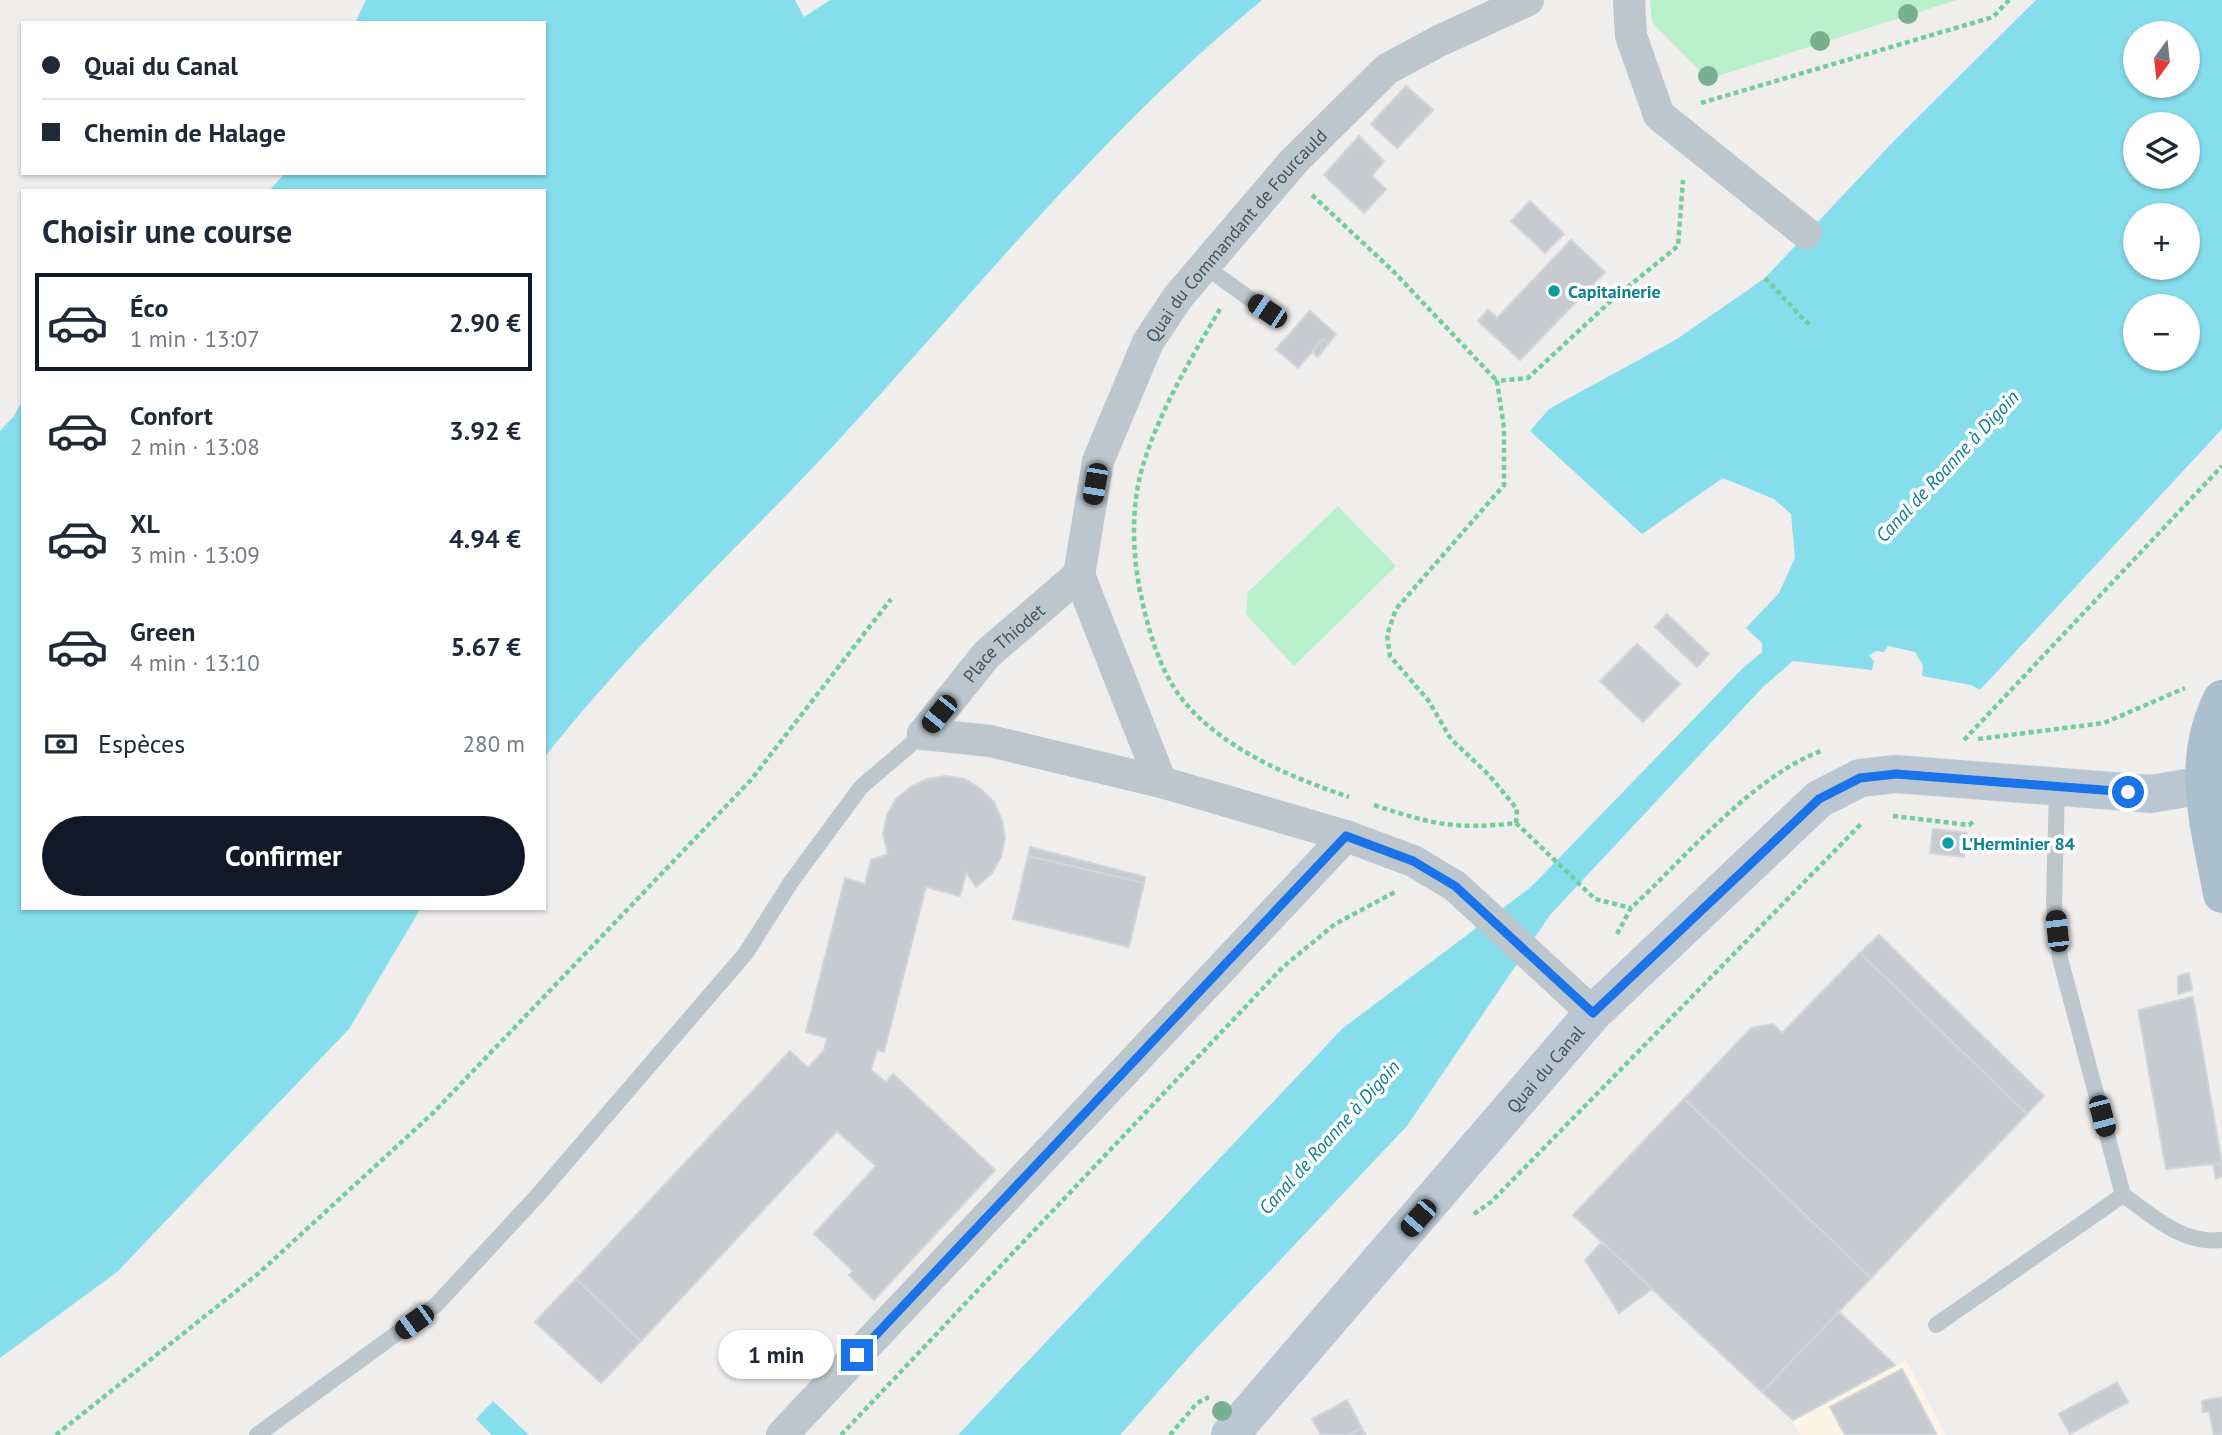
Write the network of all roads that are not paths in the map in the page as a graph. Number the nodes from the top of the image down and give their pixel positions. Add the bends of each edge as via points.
1 (1528, 0) edge
2 (1629, 0) edge
3 (1806, 233) dead end
4 (1203, 265) junction
5 (1267, 311) dead end
6 (1079, 575) junction
7 (2207, 692) edge
8 (923, 734) junction
9 (1161, 782) junction
10 (2213, 783) edge
11 (2057, 787) junction
12 (1346, 836) junction
13 (2222, 894) edge
14 (1593, 1013) junction
15 (2123, 1195) junction
16 (2222, 1240) edge
17 (1936, 1325) dead end
18 (257, 1435) edge
19 (782, 1435) edge
20 (1230, 1435) edge

1 - 4 street, Quai du Commandant de Fourcauld via 1387,69 1282,174
2 - 3 street via 1631,36 1658,115
4 - 5 lane
4 - 6 street, Quai du Commandant de Fourcauld via 1156,326 1098,461
6 - 8 street, Place Thiodet via 987,653
6 - 9 street
7 - 10 main road via 2203,752
8 - 9 street via 990,741
8 - 18 lane via 860,787 746,953 538,1195 436,1305
9 - 12 street
10 - 11 street, Quai du Canal via 2151,794
10 - 13 main road
11 - 14 street, Quai du Canal via 1926,775 1860,778 1819,799
11 - 15 lane via 2054,904 2060,957
12 - 14 street via 1413,861 1455,886
12 - 19 street
14 - 20 street, Quai du Canal
15 - 16 lane via 2174,1231 2197,1240
15 - 17 lane

